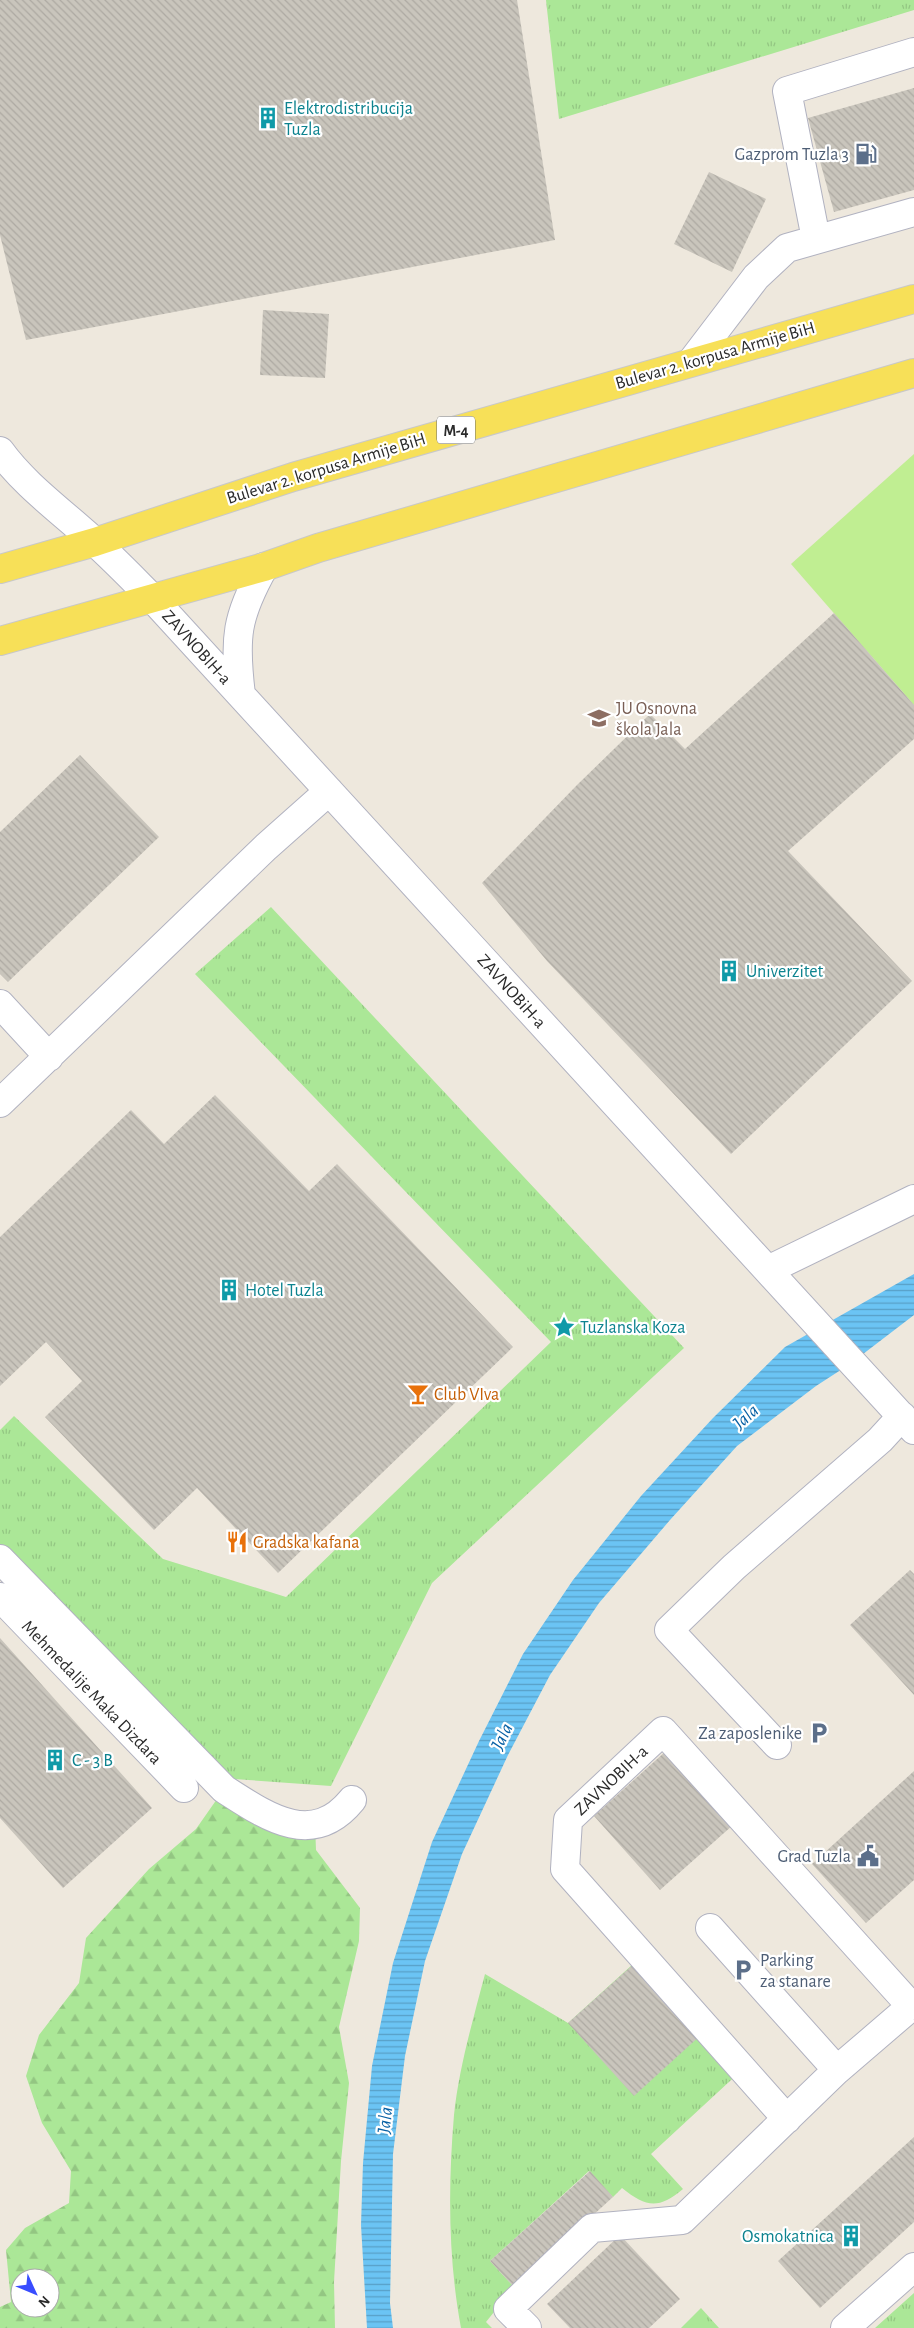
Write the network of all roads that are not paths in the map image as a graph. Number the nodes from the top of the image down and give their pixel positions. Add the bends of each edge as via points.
1 (914, 52) edge
2 (914, 212) edge
3 (816, 239) junction
4 (914, 299) edge
5 (692, 361) junction
6 (914, 373) edge
7 (0, 451) edge
8 (95, 542) junction
9 (264, 566) junction
10 (0, 569) edge
11 (153, 599) junction
12 (0, 641) edge
13 (241, 695) junction
14 (329, 791) junction
15 (0, 1004) edge
16 (49, 1057) junction
17 (0, 1104) edge
18 (914, 1199) edge
19 (776, 1279) junction
20 (908, 1423) edge
21 (0, 1559) edge
22 (0, 1597) edge
23 (777, 1745) dead end
24 (184, 1788) dead end
25 (352, 1800) dead end
26 (710, 1928) dead end
27 (912, 2005) edge
28 (837, 2070) junction
29 (787, 2119) junction
30 (914, 2268) edge
31 (527, 2328) edge
32 (845, 2328) edge

1 - 3 street via 787,91
2 - 3 street
3 - 5 street via 787,248 756,277
4 - 5 main road, Bulevar 2. korpusa Armije BiH / M-4
5 - 8 main road, Bulevar 2. korpusa Armije BiH / M-4 via 292,476
6 - 9 main road
7 - 8 street, ZAVNOBIH-a via 36,489
8 - 10 main road, Bulevar 2. korpusa Armije BiH / M-4
8 - 11 street, ZAVNOBIH-a
9 - 11 main road
9 - 13 street via 249,593 240,619 236,653
11 - 12 main road
11 - 13 street, ZAVNOBIH-a
13 - 14 street, ZAVNOBiH-a
14 - 16 street via 266,847
14 - 19 street, ZAVNOBiH-a
15 - 16 street
16 - 17 street
18 - 19 street
19 - 20 street, ZAVNOBiH-a
20 - 23 street via 880,1440 734,1567 669,1630
21 - 25 street via 224,1789 266,1815 302,1826 325,1823 342,1812
22 - 24 street, Mehmedalije Maka Dizdara
26 - 28 street
27 - 28 street, ZAVNOBIH-a
27 - 29 street, ZAVNOBIH-a via 663,1731 568,1820 565,1869
28 - 29 street, ZAVNOBIH-a
29 - 31 street, ZAVNOBIH-a via 682,2220 592,2228 508,2309
30 - 32 street

